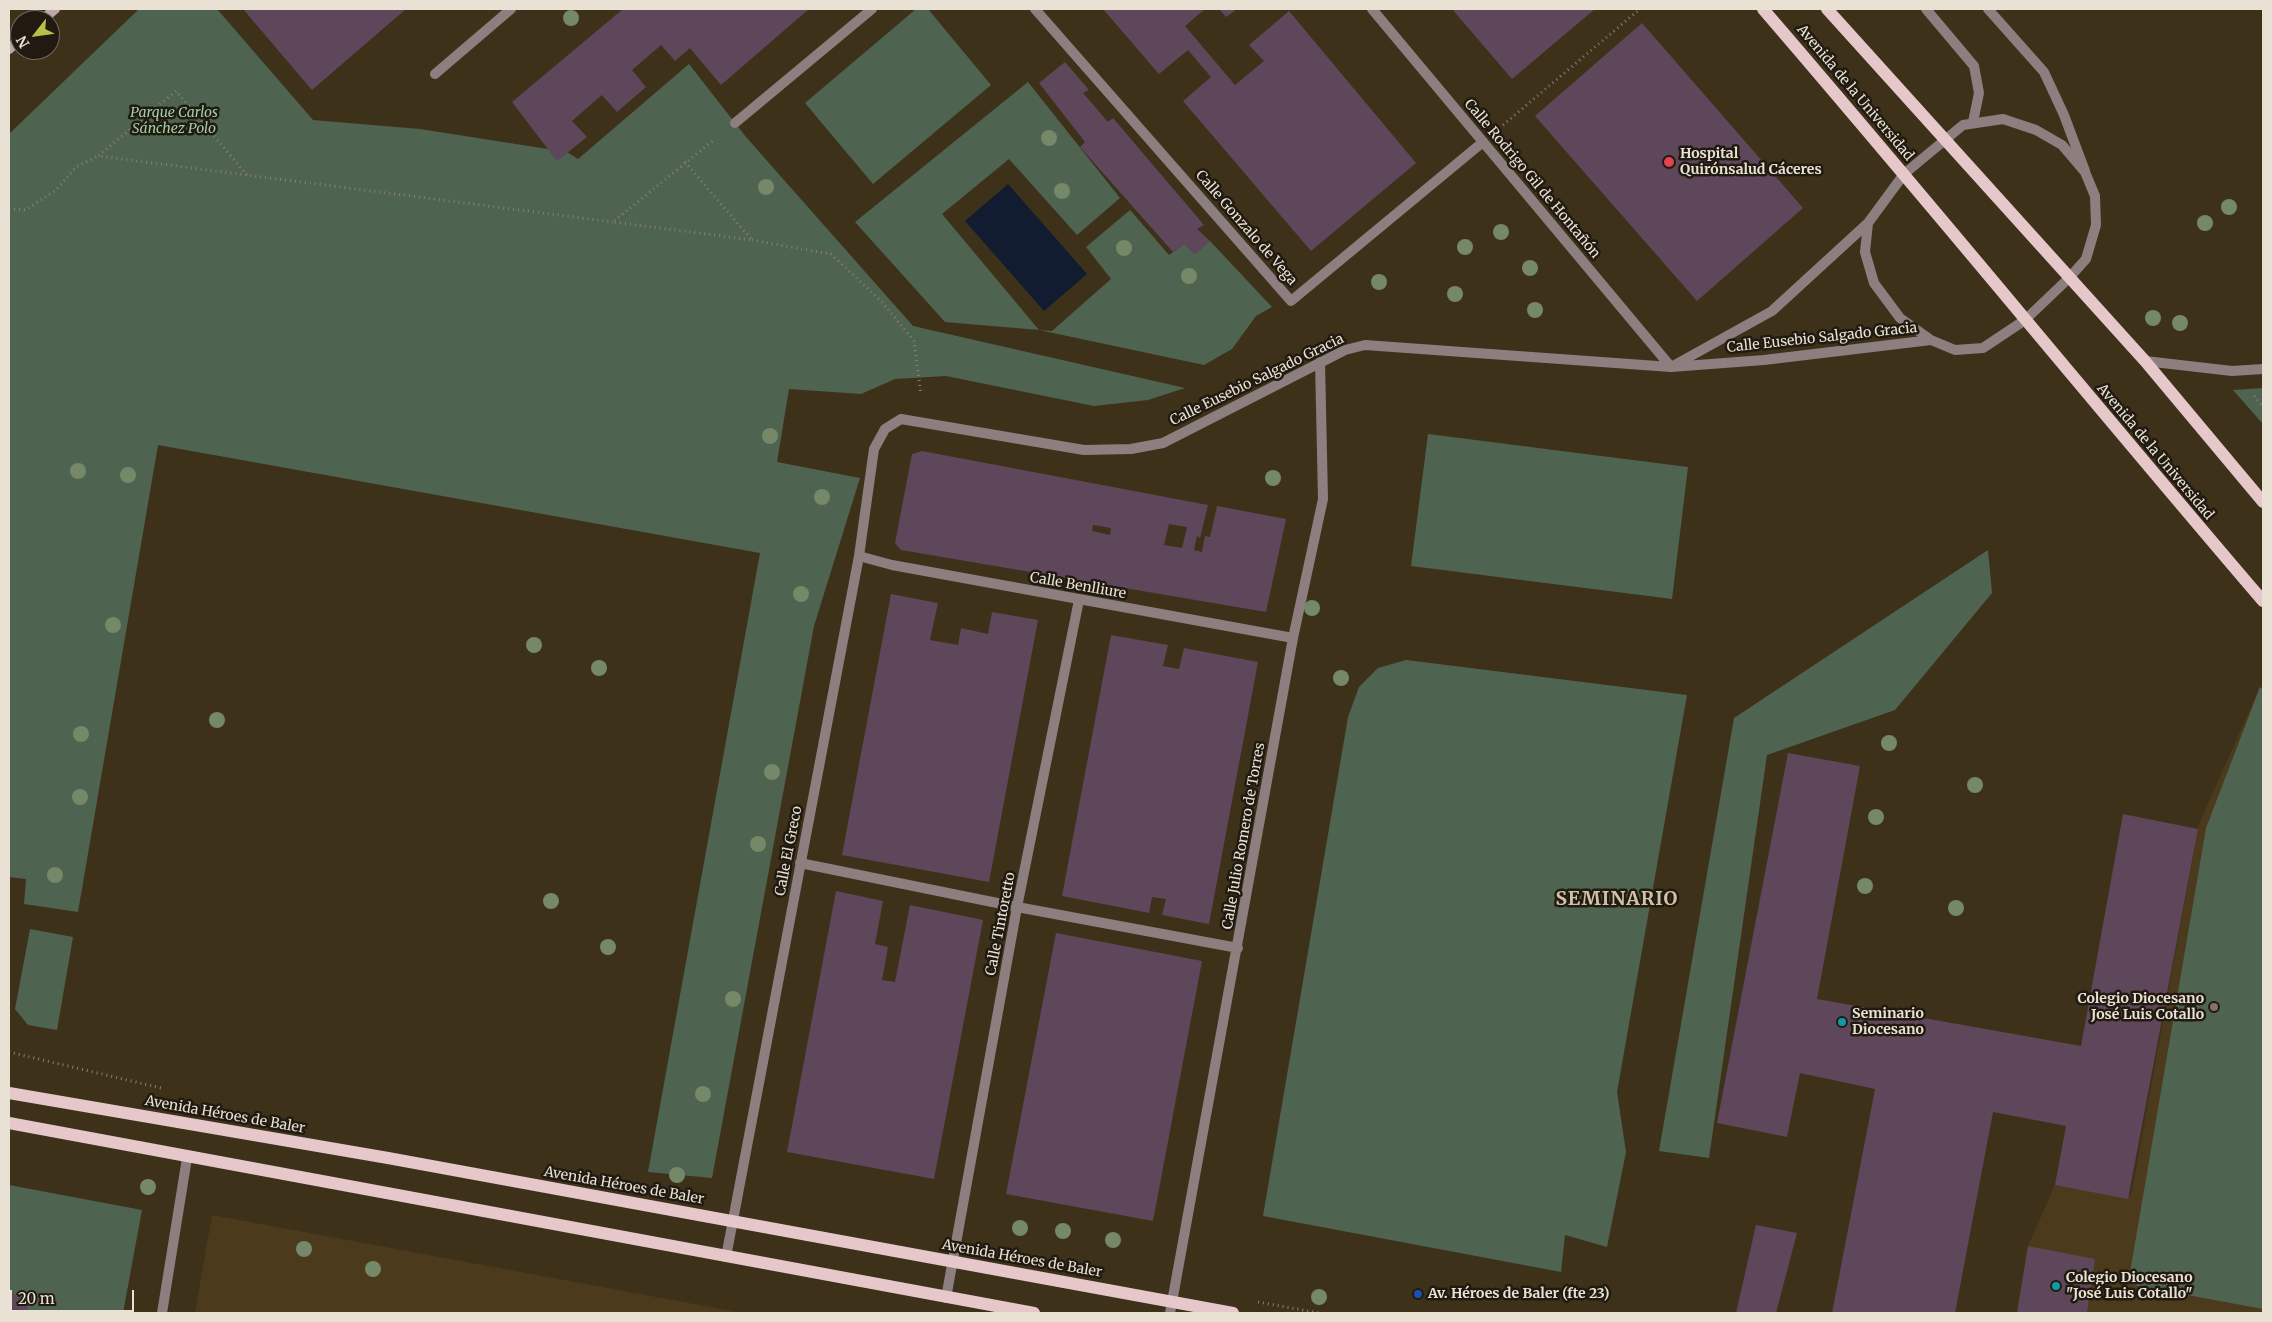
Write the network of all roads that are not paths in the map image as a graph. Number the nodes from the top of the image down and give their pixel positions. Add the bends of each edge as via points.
1 (511, 9) edge
2 (872, 9) edge
3 (1035, 9) edge
4 (1372, 9) edge
5 (1763, 9) edge
6 (1827, 9) edge
7 (1926, 9) edge
8 (1988, 9) edge
9 (435, 74) dead end
10 (1973, 122) junction
11 (735, 123) road end
12 (1943, 140) junction
13 (1483, 142) junction
14 (2086, 172) junction
15 (1904, 174) junction
16 (1868, 223) junction
17 (2069, 278) junction
18 (2025, 320) junction
19 (1931, 340) junction
20 (1320, 362) junction
21 (2145, 362) junction
22 (1671, 367) junction
23 (2263, 369) edge
24 (874, 449) joint
25 (2263, 502) edge
26 (859, 556) junction
27 (1079, 600) junction
28 (2263, 601) edge
29 (1293, 638) junction
30 (800, 863) junction
31 (1017, 907) junction
32 (1238, 948) junction
33 (9, 1093) edge
34 (9, 1124) edge
35 (187, 1158) junction
36 (733, 1222) junction
37 (726, 1257) junction
38 (955, 1258) junction
39 (946, 1298) junction
40 (1171, 1308) edge
41 (162, 1313) edge
42 (1034, 1313) edge
43 (1233, 1313) edge

1 - 9 street
2 - 11 street
3 - 13 street, Calle Gonzalo de Vega via 1291,301
4 - 13 street, Calle Rodrigo Gil de Hontañón
5 - 15 main road, Avenida de la Universidad
6 - 12 main road
7 - 10 street via 1974,66 1979,93
8 - 14 street via 2044,72
10 - 12 street, Avenida de la Universidad via 1963,125
10 - 14 street, Avenida de la Universidad via 2002,119 2036,130 2062,145
12 - 15 street, Avenida de la Universidad
12 - 17 main road
13 - 22 street, Calle Rodrigo Gil de Hontañón
14 - 17 street, Avenida de la Universidad via 2095,196 2096,225 2086,259
15 - 16 street, Calle Eusebio Salgado Gracia
15 - 18 main road, Avenida de la Universidad
16 - 19 street via 1865,252 1874,283 1900,318
16 - 22 street, Calle Eusebio Salgado Gracia via 1772,312
17 - 18 street, Avenida de la Universidad
17 - 21 main road
18 - 19 street, Calle Eusebio Salgado Gracia via 1983,348 1955,350
18 - 28 main road, Avenida de la Universidad
19 - 22 street, Calle Eusebio Salgado Gracia via 1764,360
20 - 22 street, Calle Eusebio Salgado Gracia via 1364,345
20 - 24 street, Calle Eusebio Salgado Gracia via 1162,443 1131,449 1084,450 901,419 884,429
20 - 29 street, Calle Julio Romero de Torres via 1323,499
21 - 23 street via 2232,371
21 - 25 main road
24 - 26 street, Calle El Greco
26 - 27 street, Calle Benlliure
26 - 30 street, Calle El Greco
27 - 29 street, Calle Benlliure
27 - 31 street, Calle Tintoretto
29 - 32 street, Calle Julio Romero de Torres
30 - 31 street
30 - 36 street, Calle El Greco
31 - 32 street
31 - 38 street, Calle Tintoretto
32 - 40 street, Calle Julio Romero de Torres
33 - 36 main road, Avenida Héroes de Baler
34 - 35 main road
35 - 37 main road
35 - 41 street
36 - 37 street, Calle El Greco
36 - 38 main road, Avenida Héroes de Baler
37 - 39 main road
38 - 39 street, Calle Tintoretto
38 - 40 main road, Avenida Héroes de Baler
39 - 42 main road
40 - 43 main road, Avenida Héroes de Baler

